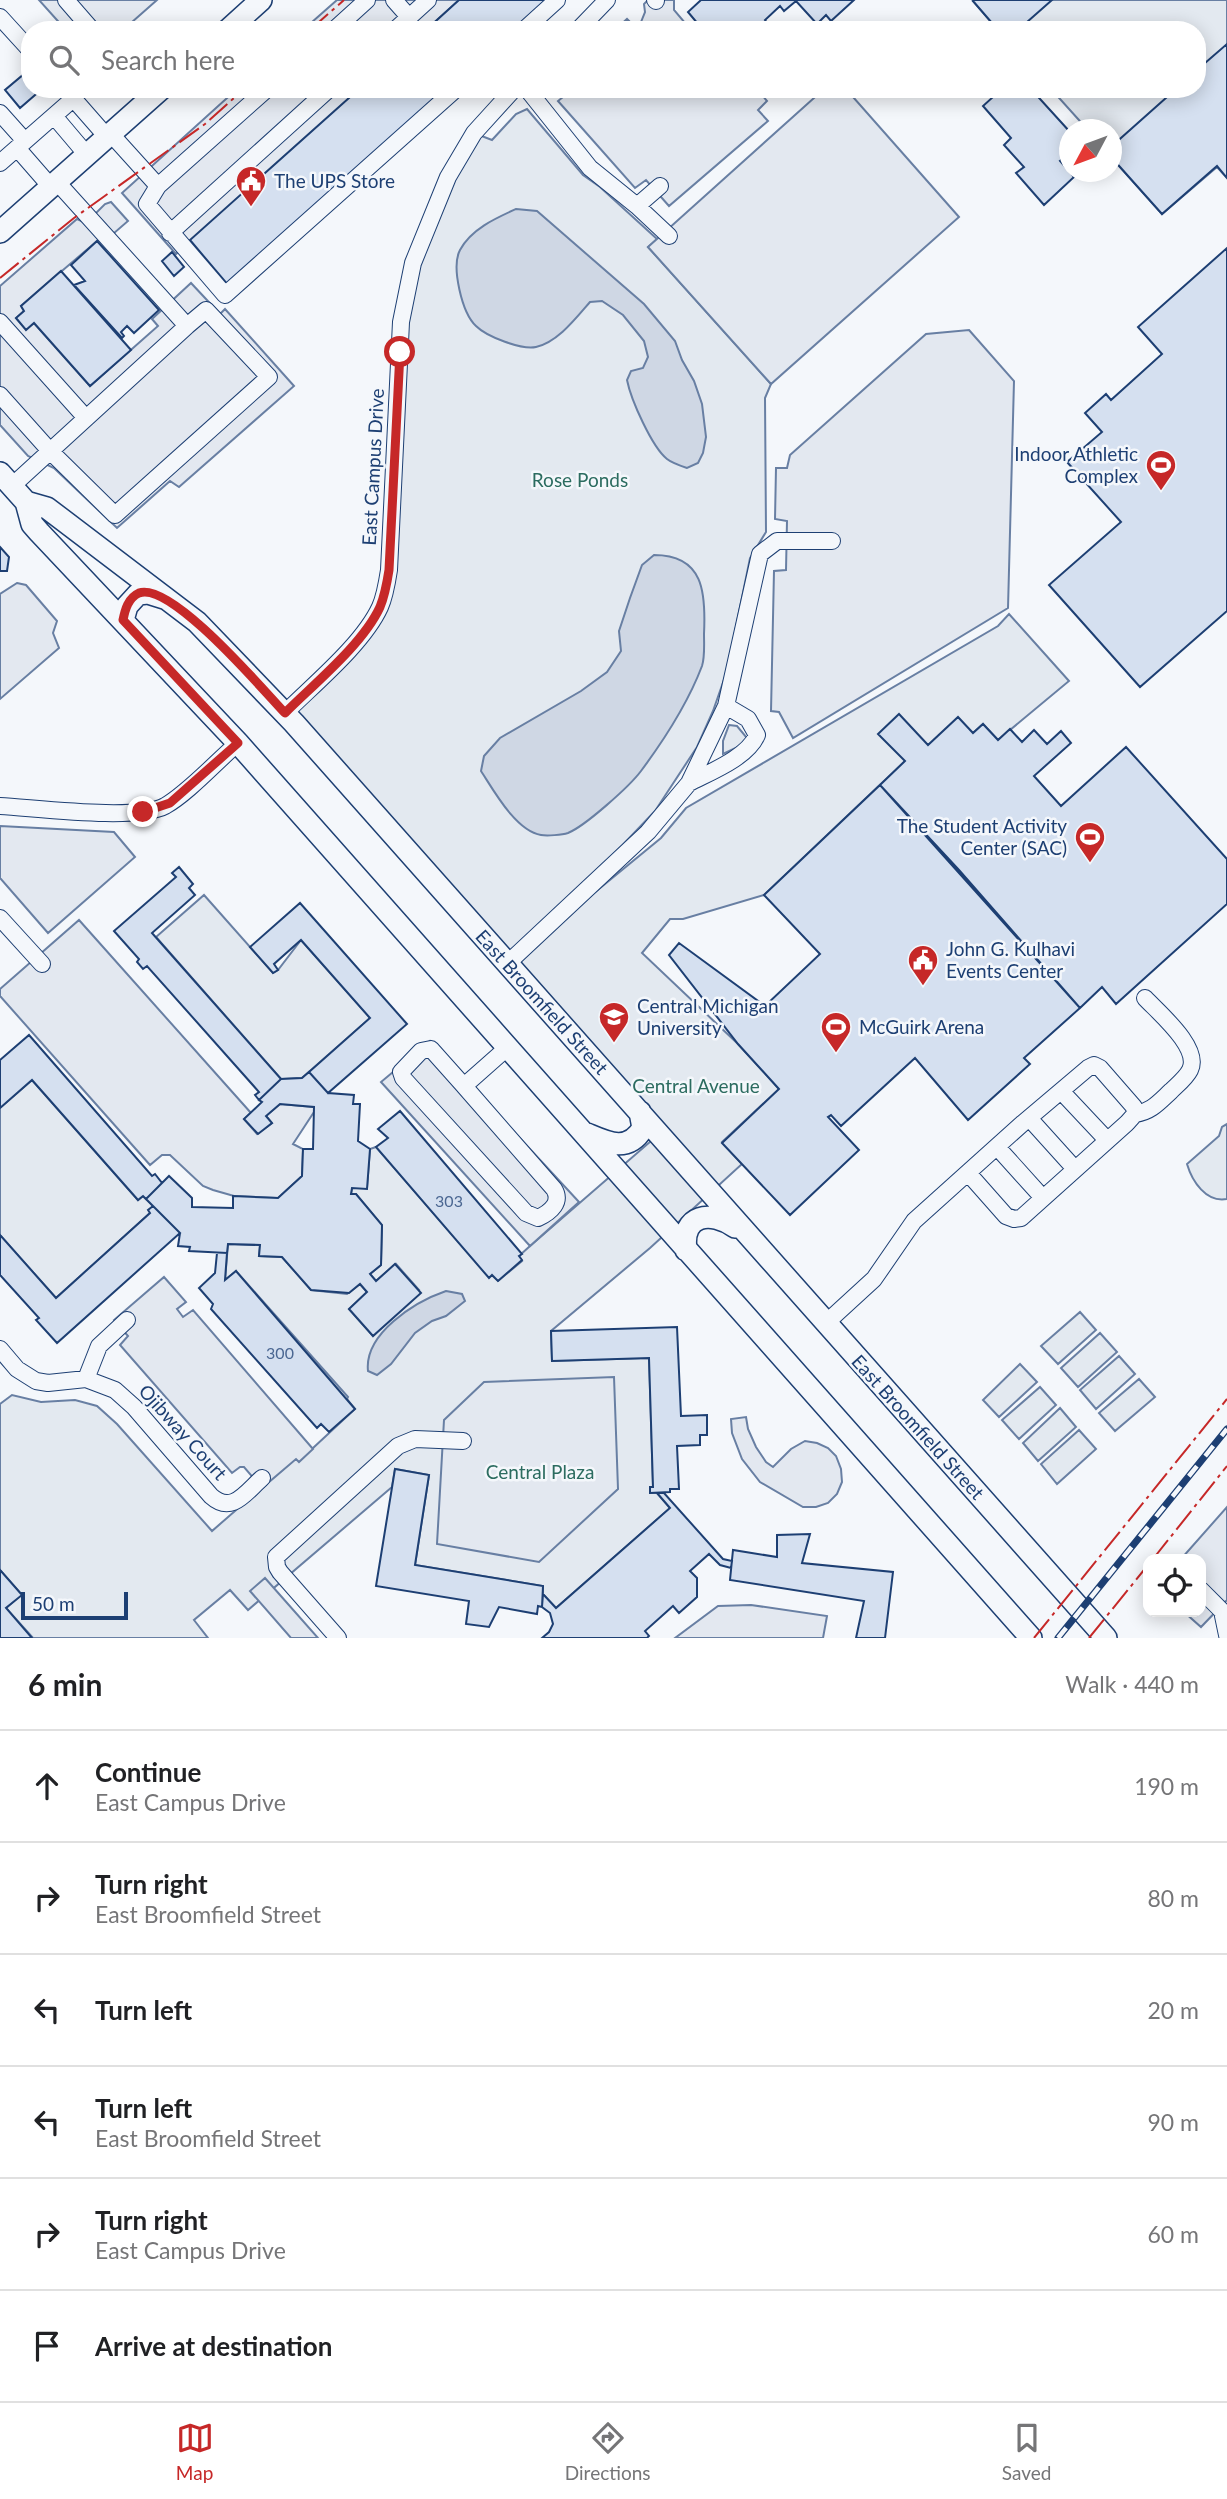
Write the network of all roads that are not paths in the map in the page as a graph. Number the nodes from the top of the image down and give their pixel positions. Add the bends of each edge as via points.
1 (66, 0) edge
2 (261, 0) edge
3 (368, 0) edge
4 (394, 0) edge
5 (428, 0) edge
6 (557, 0) edge
7 (607, 0) edge
8 (0, 17) edge
9 (409, 17) junction
10 (84, 21) edge
11 (238, 21) edge
12 (344, 21) edge
13 (405, 21) edge
14 (534, 21) edge
15 (587, 21) edge
16 (21, 40) edge
17 (66, 98) edge
18 (73, 98) edge
19 (147, 98) edge
20 (257, 98) edge
21 (319, 98) edge
22 (446, 98) edge
23 (506, 98) edge
24 (534, 98) edge
25 (0, 113) edge
26 (54, 116) junction
27 (109, 135) junction
28 (21, 145) junction
29 (87, 155) junction
30 (0, 163) edge
31 (54, 184) junction
32 (158, 186) junction
33 (660, 186) dead end
34 (637, 206) junction
35 (4, 222) edge
36 (170, 233) junction
37 (669, 236) dead end
38 (0, 322) edge
39 (187, 326) junction
40 (0, 394) edge
41 (86, 418) junction
42 (50, 451) junction
43 (6, 479) edge
44 (26, 502) junction
45 (832, 541) dead end
46 (166, 598) junction
47 (123, 620) junction
48 (726, 705) junction
49 (285, 713) junction
50 (238, 743) junction
51 (689, 783) junction
52 (0, 806) edge
53 (0, 918) edge
54 (508, 963) junction
55 (42, 964) dead end
56 (1145, 998) dead end
57 (507, 1048) junction
58 (464, 1086) junction
59 (1061, 1091) junction
60 (640, 1112) junction
61 (1135, 1114) junction
62 (1029, 1118) junction
63 (582, 1132) junction
64 (1107, 1140) junction
65 (997, 1147) junction
66 (1075, 1169) junction
67 (968, 1173) junction
68 (1043, 1198) junction
69 (751, 1238) junction
70 (686, 1250) junction
71 (127, 1320) dead end
72 (826, 1323) junction
73 (0, 1349) edge
74 (86, 1379) junction
75 (463, 1441) dead end
76 (262, 1478) dead end
77 (1206, 1594) edge
78 (1022, 1635) edge
79 (1227, 1635) edge
80 (338, 1638) edge
81 (1106, 1638) edge

1 - 10 street
2 - 11 main road
3 - 12 street
4 - 9 street
5 - 9 street
6 - 14 street
7 - 15 street
8 - 16 street
9 - 13 street
17 - 26 street
18 - 27 street
19 - 27 main road
20 - 32 street
21 - 36 street
22 - 36 street via 225,295
23 - 49 street, East Campus Drive via 474,133 447,177 413,263 401,322 386,591 359,637
24 - 34 street via 583,160
25 - 28 street
26 - 28 street
26 - 29 street
27 - 29 main road
27 - 32 street
28 - 30 street
28 - 31 street
29 - 31 main road
31 - 35 main road
31 - 39 street
32 - 36 street via 147,204
33 - 34 street
34 - 37 street
38 - 41 street
39 - 41 street
39 - 42 street via 206,310 269,377 115,515
40 - 42 street
41 - 42 street
42 - 43 street
43 - 44 main road, East Broomfield Street
44 - 46 main road, East Broomfield Street via 47,508
44 - 47 main road, East Broomfield Street via 32,524
45 - 48 street via 777,541 760,554
46 - 47 main road via 138,594 127,606
46 - 49 main road, East Broomfield Street via 212,636
47 - 50 main road, East Broomfield Street
48 - 51 street
48 - 51 street via 753,724 757,735 753,744
49 - 54 main road, East Broomfield Street
50 - 52 street via 178,796 154,810 125,813
50 - 57 main road, East Broomfield Street
51 - 54 street via 649,832
53 - 55 street
54 - 60 main road, East Broomfield Street
56 - 61 street via 1184,1041 1192,1062 1183,1079 1147,1112
57 - 58 street
57 - 63 main road, East Broomfield Street
58 - 58 street via 431,1049 421,1051 401,1072 526,1213 538,1218 544,1215 558,1201 554,1189
59 - 61 street via 1094,1065 1134,1107
59 - 62 street
59 - 64 street
60 - 63 main road via 643,1128 626,1143 609,1144
60 - 69 main road, East Broomfield Street
61 - 64 street
62 - 65 street
62 - 66 street
63 - 70 main road, East Broomfield Street
64 - 66 street
65 - 67 street
65 - 68 street
66 - 68 street
67 - 68 street via 1014,1220
67 - 72 street via 905,1232 874,1279
69 - 70 main road via 722,1218 703,1217 687,1232
69 - 72 main road, East Broomfield Street
70 - 78 main road, East Broomfield Street
71 - 74 street via 99,1346
72 - 81 main road, East Broomfield Street
73 - 74 street via 36,1381
74 - 76 street, Ojibway Court via 127,1400 223,1504 234,1502
75 - 80 street via 415,1439 398,1446 276,1560 285,1578
77 - 79 street via 1222,1611

